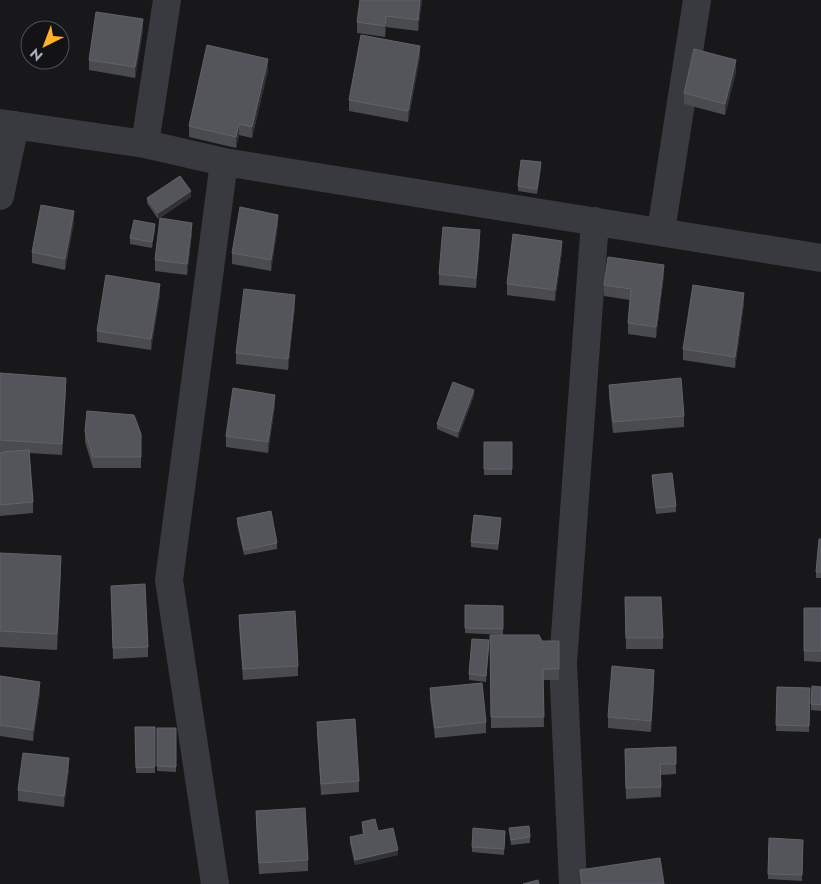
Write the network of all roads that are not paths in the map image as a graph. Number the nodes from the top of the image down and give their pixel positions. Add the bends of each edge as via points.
1 (167, 0) edge
2 (697, 0) edge
3 (8, 124) edge
4 (144, 144) junction
5 (224, 162) junction
6 (0, 196) edge
7 (595, 220) junction
8 (661, 231) junction
9 (821, 258) edge
10 (215, 884) edge
11 (573, 884) edge

1 - 4 street
2 - 8 street
3 - 4 street
3 - 6 street
4 - 5 street
5 - 7 street
5 - 10 street via 170,580
7 - 8 street
7 - 11 street via 564,663
8 - 9 street

